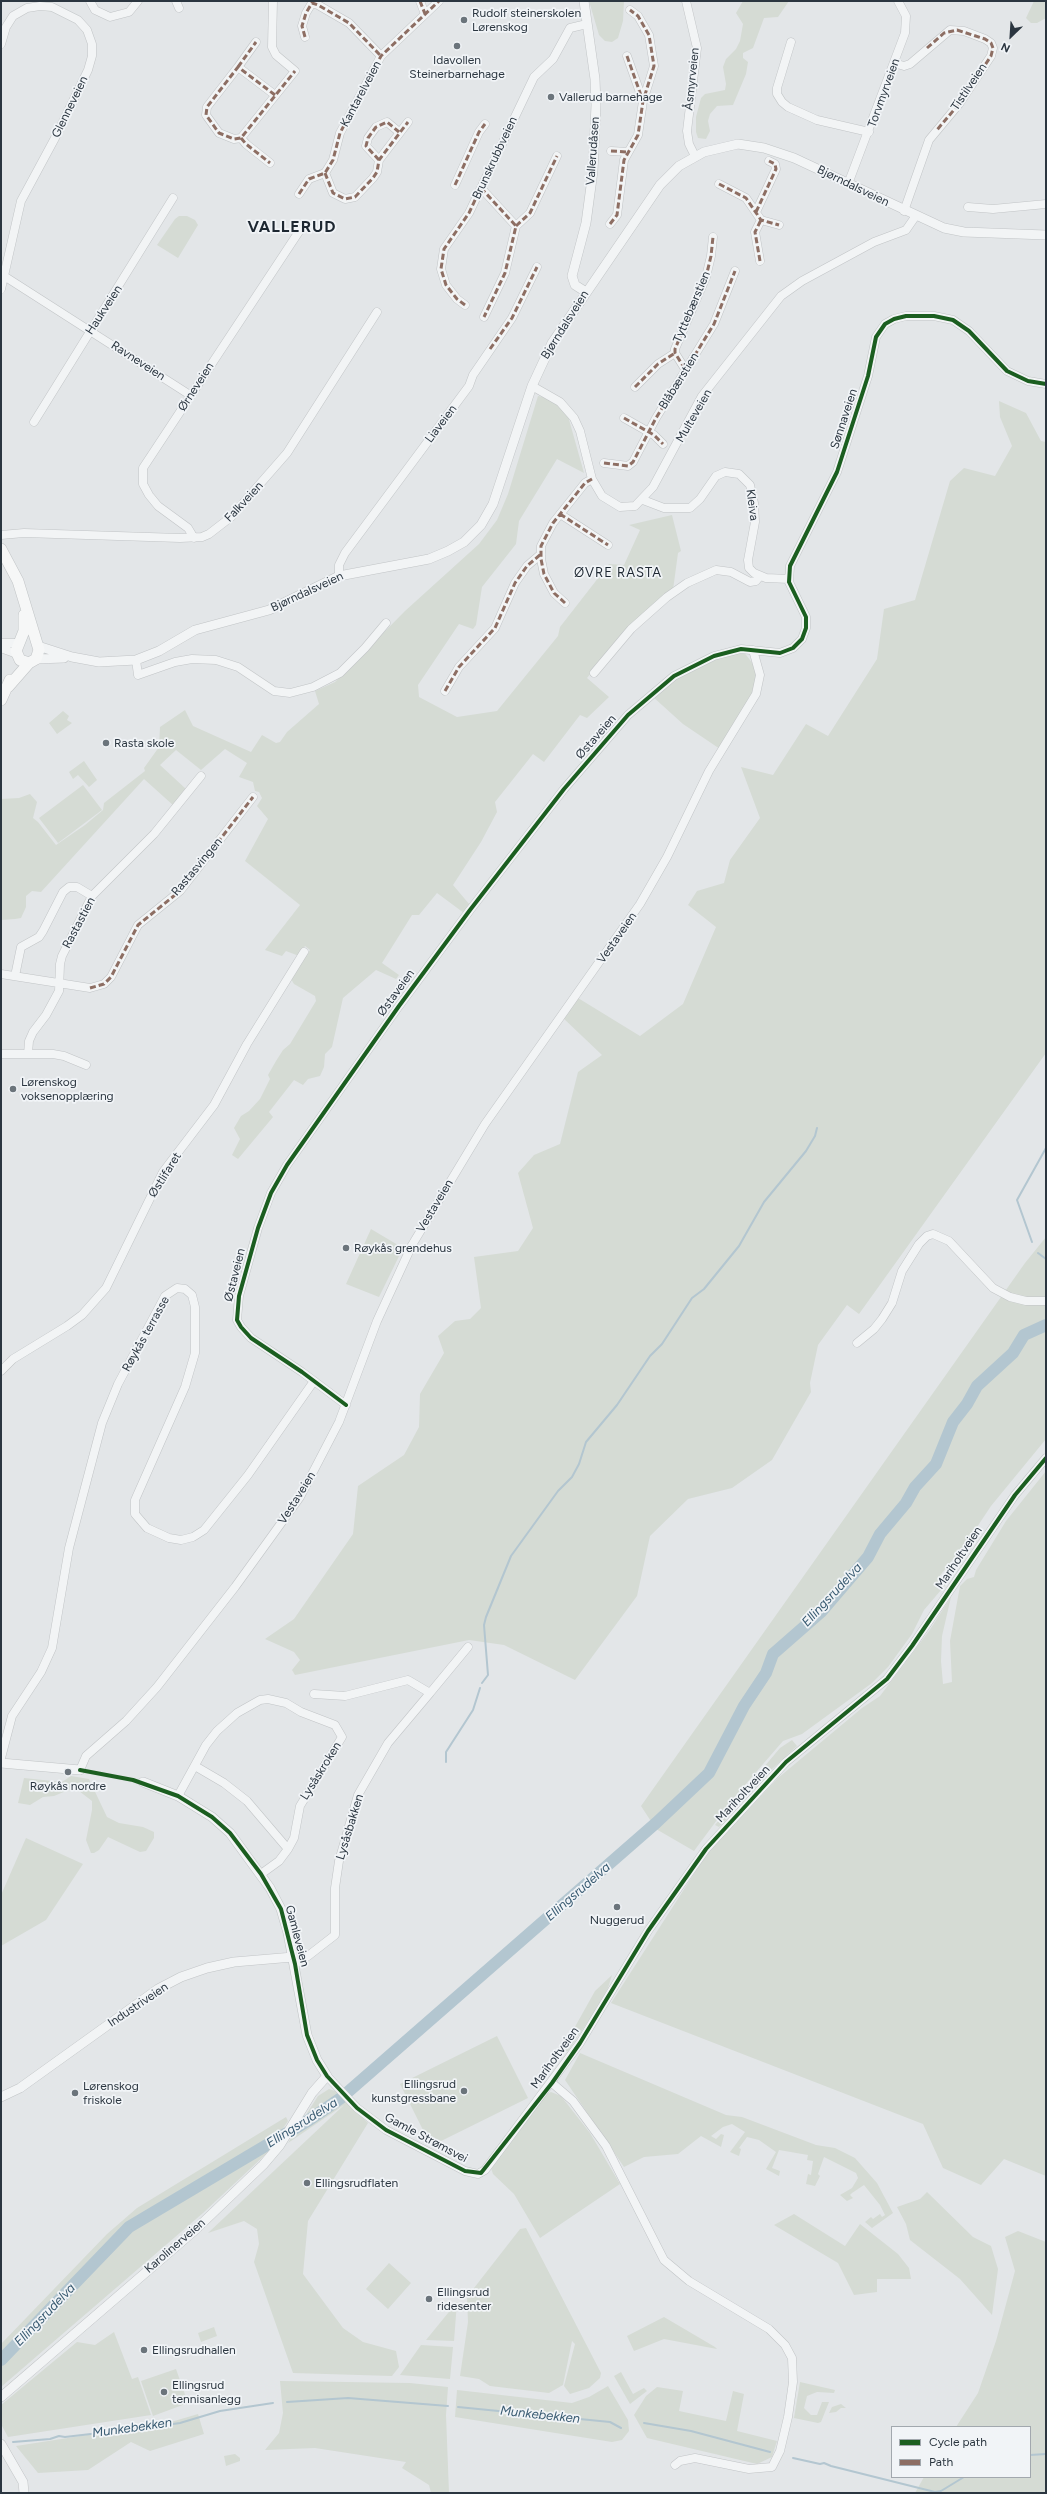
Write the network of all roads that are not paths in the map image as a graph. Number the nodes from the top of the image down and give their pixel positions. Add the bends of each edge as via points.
1 (90, 1) edge
2 (138, 1) edge
3 (273, 1) edge
4 (420, 1) edge
5 (439, 1) edge
6 (584, 1) edge
7 (686, 1) edge
8 (898, 1) edge
9 (312, 2) edge
10 (630, 10) dead end
11 (425, 14) junction
12 (587, 24) junction
13 (305, 37) dead end
14 (256, 42) dead end
15 (791, 42) dead end
16 (1, 44) edge
17 (381, 56) junction
18 (628, 56) dead end
19 (894, 63) junction
20 (238, 67) junction
21 (275, 95) junction
22 (643, 101) junction
23 (408, 122) dead end
24 (485, 124) dead end
25 (399, 132) junction
26 (869, 132) junction
27 (241, 138) junction
28 (611, 151) dead end
29 (628, 152) junction
30 (556, 156) dead end
31 (694, 156) junction
32 (378, 160) junction
33 (769, 161) dead end
34 (270, 163) dead end
35 (325, 173) junction
36 (719, 184) dead end
37 (848, 184) junction
38 (455, 185) dead end
39 (481, 188) junction
40 (299, 194) dead end
41 (173, 198) dead end
42 (1046, 204) edge
43 (968, 206) dead end
44 (904, 211) junction
45 (756, 212) junction
46 (915, 216) junction
47 (761, 220) junction
48 (610, 224) dead end
49 (779, 225) dead end
50 (516, 226) junction
51 (300, 230) dead end
52 (1046, 235) edge
53 (713, 237) dead end
54 (760, 261) dead end
55 (537, 267) dead end
56 (735, 271) dead end
57 (4, 276) junction
58 (1, 289) edge
59 (586, 292) junction
60 (465, 305) dead end
61 (377, 312) dead end
62 (484, 317) dead end
63 (90, 331) junction
64 (675, 354) junction
65 (685, 370) junction
66 (1046, 384) edge
67 (532, 386) junction
68 (635, 387) dead end
69 (190, 395) junction
70 (624, 418) dead end
71 (34, 422) dead end
72 (650, 433) junction
73 (663, 444) dead end
74 (604, 463) dead end
75 (592, 479) junction
76 (643, 500) junction
77 (560, 514) junction
78 (1, 535) edge
79 (194, 538) junction
80 (608, 545) dead end
81 (1, 549) edge
82 (541, 554) junction
83 (339, 576) junction
84 (760, 576) junction
85 (789, 579) junction
86 (565, 603) dead end
87 (25, 606) junction
88 (386, 623) dead end
89 (21, 642) junction
90 (1, 643) edge
91 (37, 645) junction
92 (1, 648) edge
93 (753, 650) junction
94 (18, 656) junction
95 (72, 658) junction
96 (136, 660) junction
97 (32, 661) junction
98 (594, 674) dead end
99 (8, 687) junction
100 (445, 691) dead end
101 (1, 700) edge
102 (201, 776) dead end
103 (253, 797) dead end
104 (92, 896) junction
105 (304, 952) dead end
106 (1, 974) edge
107 (15, 976) junction
108 (60, 985) junction
109 (1, 1054) edge
110 (28, 1054) junction
111 (86, 1065) dead end
112 (1046, 1301) edge
113 (857, 1343) dead end
114 (1, 1371) edge
115 (314, 1381) junction
116 (346, 1406) junction
117 (1046, 1458) edge
118 (468, 1647) dead end
119 (430, 1693) junction
120 (314, 1694) dead end
121 (1, 1758) edge
122 (1, 1762) edge
123 (196, 1766) junction
124 (80, 1770) joint
125 (143, 1782) dead end
126 (178, 1796) junction
127 (288, 1849) junction
128 (261, 1874) junction
129 (294, 1960) junction
130 (327, 2076) junction
131 (552, 2083) junction
132 (1, 2097) edge
133 (485, 2170) joint
134 (1, 2397) edge
135 (1, 2444) edge
136 (675, 2465) dead end
137 (24, 2493) edge

1 - 2 street via 95,10 110,17 129,12
3 - 21 street via 272,47 276,55 295,72
4 - 11 street
5 - 11 street, Kantarelveien
6 - 12 street, Vallerudåsen
7 - 31 street, Åsmyrveien via 697,48 687,131
8 - 19 street, Torvmyrveien via 906,16 907,25
9 - 13 street via 302,26
9 - 17 street via 349,23
10 - 22 street via 645,25 652,44 653,71
11 - 17 street, Kantarelveien
12 - 39 street, Brunskrubbveien via 570,28 553,60 534,77
12 - 59 street, Vallerudåsen via 596,93 593,171 584,231 572,272 573,282
14 - 20 street
15 - 26 street via 777,88 777,94 782,102 817,120
16 - 57 street, Glenneveien via 6,27 13,16 27,8 40,6 59,10 78,20 87,30 92,44 88,70 21,200
17 - 35 street, Kantarelveien via 340,133 334,160
18 - 22 street
19 - 26 street, Torvmyrveien
19 - 44 street, Tistilveien via 904,66 910,64 950,30 964,31 985,38 994,48 959,104 929,140
20 - 21 street
20 - 27 street via 207,107 206,115 219,134 234,139
21 - 27 street
22 - 29 street via 638,135
23 - 25 street
24 - 38 street via 478,132
25 - 32 street
25 - 32 street via 387,122 376,127 366,146
26 - 37 street, Torvmyrveien
27 - 34 street
28 - 29 street
29 - 48 street via 624,160 617,215
30 - 50 street via 530,213
31 - 37 street, Bjørndalsveien via 727,145 758,146 786,155
31 - 59 street, Bjørndalsveien via 674,170 660,185
32 - 35 street via 377,172 373,178 361,192 348,199 333,193
33 - 45 street via 775,164 776,169
35 - 40 street via 309,179
36 - 45 street via 746,198
37 - 44 street, Bjørndalsveien
39 - 50 street
39 - 60 street, Brunskrubbveien via 469,213 450,239 442,258 441,269 446,285
41 - 63 street, Haukveien
42 - 43 street via 993,209
44 - 46 street, Bjørndalsveien
45 - 47 street
46 - 52 street, Bjørndalsveien via 944,228 964,232
46 - 76 street, Multeveien via 904,232 874,242 802,281 781,296 702,396 658,479
47 - 49 street
47 - 54 street via 755,232
50 - 62 street via 505,273
51 - 69 street, Ørneveien
53 - 64 street, Tyttebærstien via 706,277 677,339
55 - 83 street, Liaveien via 512,318 473,375 469,386 345,552 340,561
56 - 65 street, Blåbærstien via 714,324
57 - 58 street, Glenneveien
57 - 63 street, Ravneveien
59 - 67 street, Bjørndalsveien via 552,343
61 - 79 street, Falkveien via 287,453 231,517 209,534
63 - 69 street, Ravneveien
63 - 71 street, Haukveien
64 - 65 street, Tyttebærstien
64 - 68 street, Tyttebærstien via 658,364
65 - 72 street, Blåbærstien
66 - 85 street, Sønnaveien via 1023,379 1007,371 969,331 953,320 924,316 900,317 889,321 876,338 868,376 837,472 825,500 794,556
67 - 75 street via 560,402 574,418
67 - 83 street, Bjørndalsveien via 493,504 476,530 457,546 429,559
69 - 79 street, Ørneveien via 148,459 142,476 149,495 158,506 188,528
70 - 72 street
72 - 73 street
72 - 74 street, Blåbærstien via 630,465
75 - 76 street via 602,496 616,506 629,508
75 - 77 street via 585,483
76 - 84 street, Kleiva via 664,508 686,509 697,503 711,482 720,474 730,472 742,476 751,488 754,503 754,527 748,562 752,572
77 - 80 street
77 - 82 street via 546,535
78 - 79 street, Falkveien via 24,532
81 - 87 main road via 15,573
82 - 86 street via 546,580 554,593
82 - 100 street via 527,566 512,588 495,628 459,667
83 - 96 street, Bjørndalsveien via 269,610 195,630 159,651
84 - 85 street
84 - 98 street via 756,581 750,582 731,572 716,570 687,583 631,629
85 - 93 street via 806,617 804,636 797,645 785,652 776,654
87 - 89 main road
87 - 91 main road
88 - 96 street via 340,673 312,687 290,693 274,691 238,667 216,660 175,662 138,675
89 - 90 street
89 - 91 main road via 30,640
89 - 94 main road
91 - 95 street, Bjørndalsveien
91 - 97 main road via 39,653
92 - 94 street
93 - 115 street, Østaveien via 728,651 674,676 647,697 614,729 470,910 399,1006 281,1176 268,1200 258,1228 240,1292 237,1317 240,1328 251,1338
93 - 116 street, Vestaveien via 760,675 756,694 709,771 667,857 637,909 482,1128 416,1237 395,1279
94 - 97 main road
94 - 99 main road
95 - 96 street, Bjørndalsveien via 107,663
95 - 97 street, Bjørndalsveien
97 - 99 main road
99 - 101 main road
102 - 104 street, Rastastien via 154,834
103 - 108 street, Rastasvingen via 180,891 138,925 111,977 104,984 95,988
104 - 107 street via 77,887 69,887 63,892 43,931 21,947
104 - 108 street, Rastastien via 62,956
105 - 114 street, Østlifaret via 247,1044 214,1105 163,1172 106,1288 82,1315 18,1356
106 - 107 street, Rastasvingen
107 - 108 street, Rastasvingen
108 - 110 street, Rastastien via 54,1002 33,1032
109 - 110 street
110 - 111 street via 64,1056
112 - 113 street via 1026,1301 1010,1297 993,1288 949,1241 933,1234 919,1244 902,1271 892,1303 882,1320
115 - 116 street, Østaveien
115 - 121 street, Røykås terrasse via 248,1475 204,1530 193,1537 181,1540 169,1538 148,1528 135,1514 135,1500 187,1382 195,1353 195,1306 192,1295 185,1289 177,1288 165,1296 118,1384 102,1423 69,1548 52,1648 44,1666 12,1716
116 - 124 street, Vestaveien via 305,1488 254,1561 144,1703 86,1756
117 - 131 street, Mariholtveien via 1006,1508 887,1679 786,1762 706,1849 648,1932 580,2043
118 - 119 street, Lysåsbakken
119 - 120 street via 408,1680 345,1696
119 - 129 street, Lysåsbakken via 388,1743 358,1795 339,1861 335,1888 335,1934 308,1956
122 - 124 street
123 - 126 street, Lysåskroken
123 - 127 street via 247,1801
123 - 127 street, Lysåskroken via 206,1745 217,1731 237,1713 260,1700 286,1703 301,1712 335,1725 342,1737 300,1806 294,1838
125 - 126 street, Gamleveien
126 - 128 street, Gamleveien via 212,1817 230,1833
127 - 128 street, Lysåskroken via 279,1861
128 - 129 street, Gamleveien via 281,1909
129 - 130 street, Gamleveien via 307,2035
129 - 132 street, Industriveien via 234,1962 181,1977 158,1989 26,2084
130 - 133 street, Gamle Strømsvei via 350,2101 386,2130 472,2173 481,2173
130 - 134 street, Karolinerveien via 312,2093 296,2122 263,2165 195,2230
131 - 133 street, Mariholtveien
131 - 136 street via 566,2093 606,2146 664,2260 689,2281 769,2329 785,2345 792,2358 793,2382 786,2424 779,2455 772,2467 749,2470 695,2458 680,2460
135 - 137 street via 23,2482

